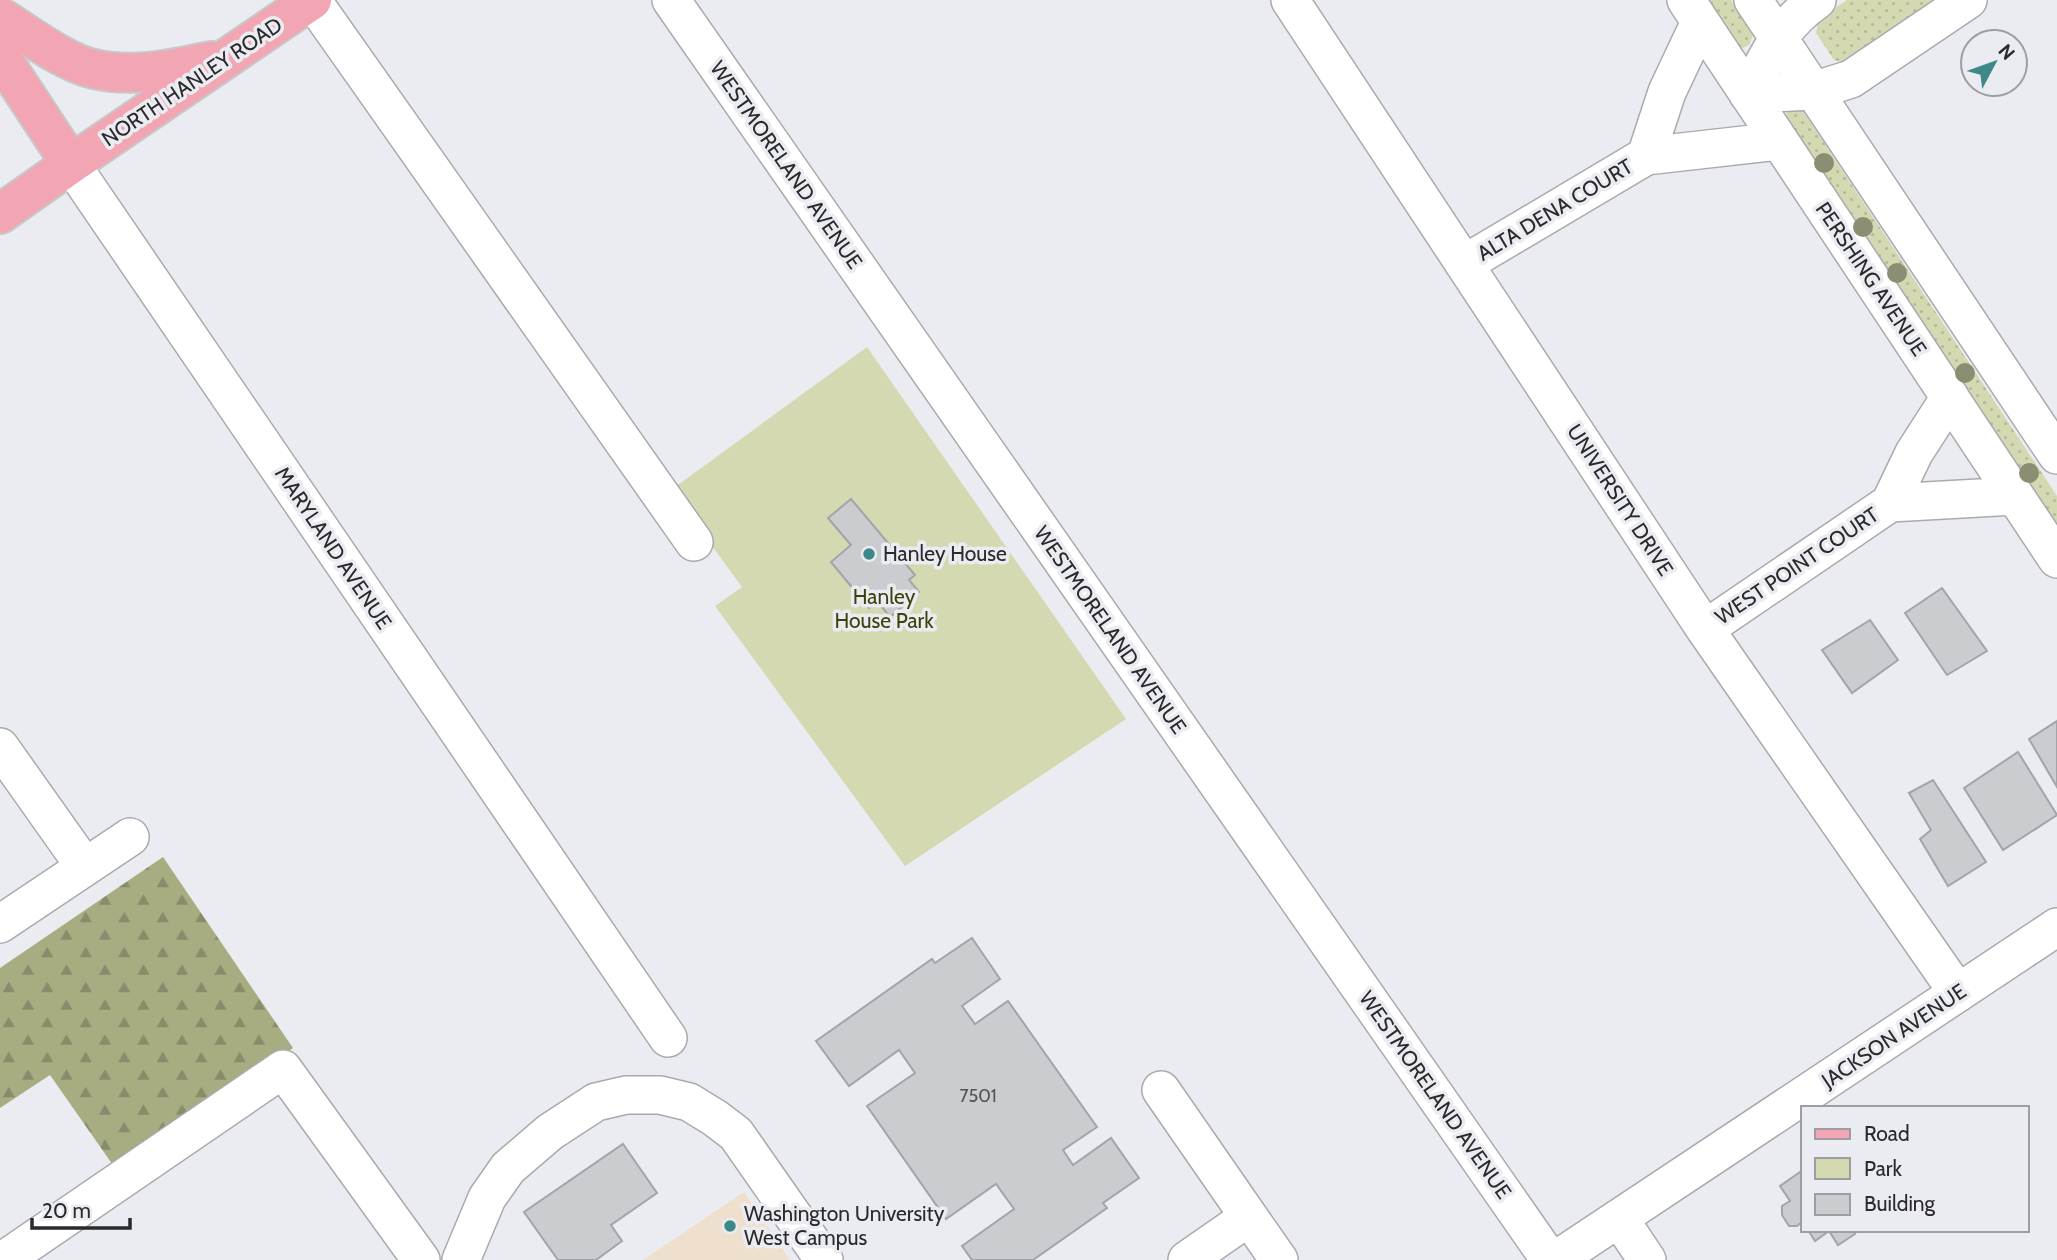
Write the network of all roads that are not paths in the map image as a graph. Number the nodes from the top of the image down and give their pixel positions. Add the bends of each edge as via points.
1 (312, 0) edge
2 (671, 0) edge
3 (1290, 0) edge
4 (1753, 0) edge
5 (1817, 0) edge
6 (1968, 0) edge
7 (1693, 11) edge
8 (0, 17) edge
9 (1777, 37) junction
10 (0, 56) edge
11 (227, 58) junction
12 (1813, 91) junction
13 (1748, 94) junction
14 (1779, 141) junction
15 (1646, 156) junction
16 (71, 164) junction
17 (0, 214) edge
18 (1464, 264) junction
19 (1950, 397) junction
20 (2051, 435) edge
21 (2015, 496) junction
22 (1889, 503) junction
23 (694, 542) dead end
24 (2057, 559) edge
25 (1705, 629) junction
26 (0, 747) edge
27 (130, 837) dead end
28 (85, 867) junction
29 (4, 913) edge
30 (2057, 928) edge
31 (1958, 993) junction
32 (668, 1038) dead end
33 (1161, 1090) dead end
34 (1249, 1217) junction
35 (1619, 1218) junction
36 (4, 1260) edge
37 (421, 1260) edge
38 (461, 1260) edge
39 (824, 1260) edge
40 (1187, 1260) edge
41 (1279, 1260) edge
42 (1550, 1260) edge
43 (1556, 1260) edge
44 (1647, 1260) edge

1 - 11 main road, NORTH HANLEY ROAD
1 - 23 street
2 - 42 street, WESTMORELAND AVENUE
3 - 18 street, UNIVERSITY DRIVE
4 - 9 street
5 - 9 street
6 - 12 street via 1851,79
7 - 13 street, PERSHING AVENUE
7 - 15 street, ALTA DENA COURT
8 - 11 main road via 96,70 164,71
9 - 12 street
9 - 13 street
10 - 16 main road, MARYLAND AVENUE
11 - 16 main road, NORTH HANLEY ROAD
12 - 13 street
12 - 20 street
13 - 14 street, PERSHING AVENUE
14 - 15 street, ALTA DENA COURT
14 - 19 street, PERSHING AVENUE
15 - 18 street, ALTA DENA COURT
16 - 17 main road, NORTH HANLEY ROAD
16 - 32 street, MARYLAND AVENUE
18 - 25 street, UNIVERSITY DRIVE
19 - 21 street, PERSHING AVENUE
19 - 22 street, WEST POINT COURT
21 - 22 street, WEST POINT COURT
21 - 24 street, PERSHING AVENUE
22 - 25 street, WEST POINT COURT
25 - 31 street, UNIVERSITY DRIVE
26 - 28 street
27 - 28 street
28 - 29 street
30 - 31 street, JACKSON AVENUE
31 - 35 street, JACKSON AVENUE
33 - 34 street
34 - 40 street
34 - 41 street
35 - 43 street, JACKSON AVENUE
35 - 44 street
36 - 37 street via 283,1069
38 - 39 street via 487,1198 508,1168 550,1132 596,1102 626,1095 660,1095 689,1102 736,1134

